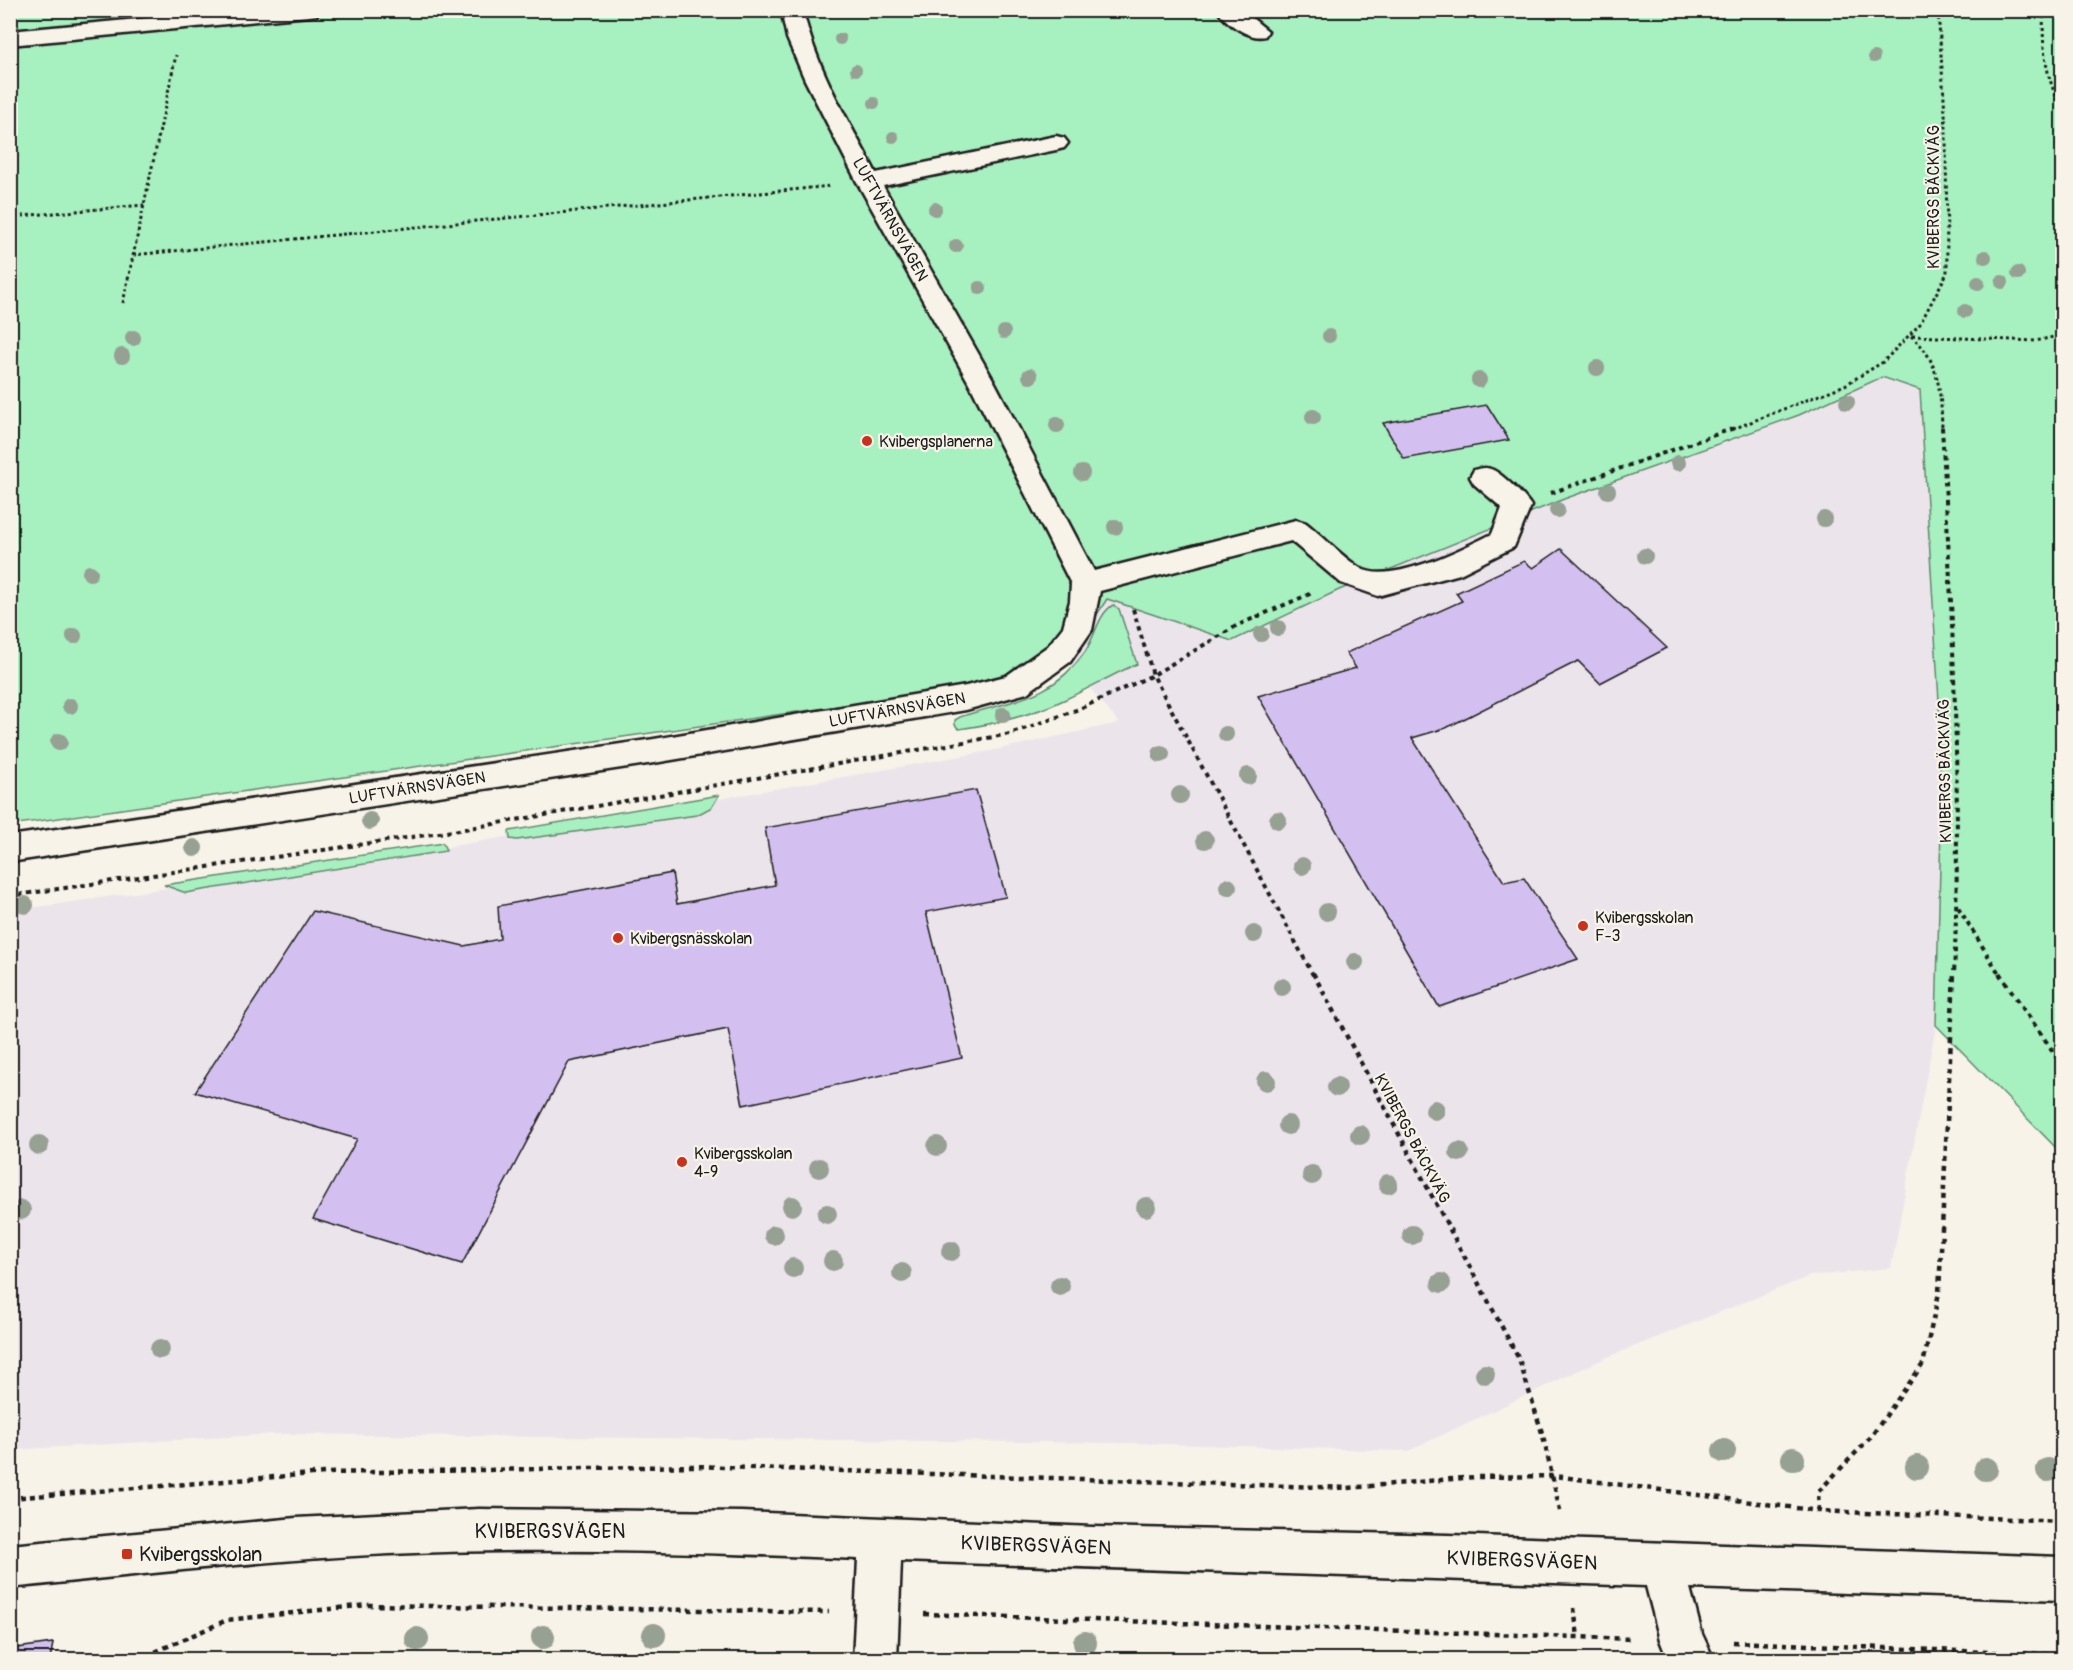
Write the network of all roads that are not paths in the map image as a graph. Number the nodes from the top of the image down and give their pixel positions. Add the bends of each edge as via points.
1 (309, 10) edge
2 (792, 10) edge
3 (1227, 10) edge
4 (1257, 31) dead end
5 (10, 38) edge
6 (1056, 143) dead end
7 (869, 182) junction
8 (1484, 477) dead end
9 (1086, 584) junction
10 (10, 849) edge
11 (880, 1538) junction
12 (1662, 1566) junction
13 (10, 1567) edge
14 (2062, 1580) edge
15 (1687, 1650) edge
16 (875, 1659) edge

1 - 5 street
2 - 7 street, LUFTVÄRNSVÄGEN via 798,38 816,80
3 - 4 street
6 - 7 street
7 - 9 street, LUFTVÄRNSVÄGEN via 982,383
8 - 9 street via 1517,506 1504,540 1450,567 1378,585 1351,576 1296,530
9 - 10 street, LUFTVÄRNSVÄGEN via 1077,630 1059,654 1016,685 966,698 654,751
11 - 12 street, KVIBERGSVÄGEN
11 - 13 street, KVIBERGSVÄGEN via 591,1530 393,1533
11 - 16 street
12 - 14 street, KVIBERGSVÄGEN
12 - 15 street

